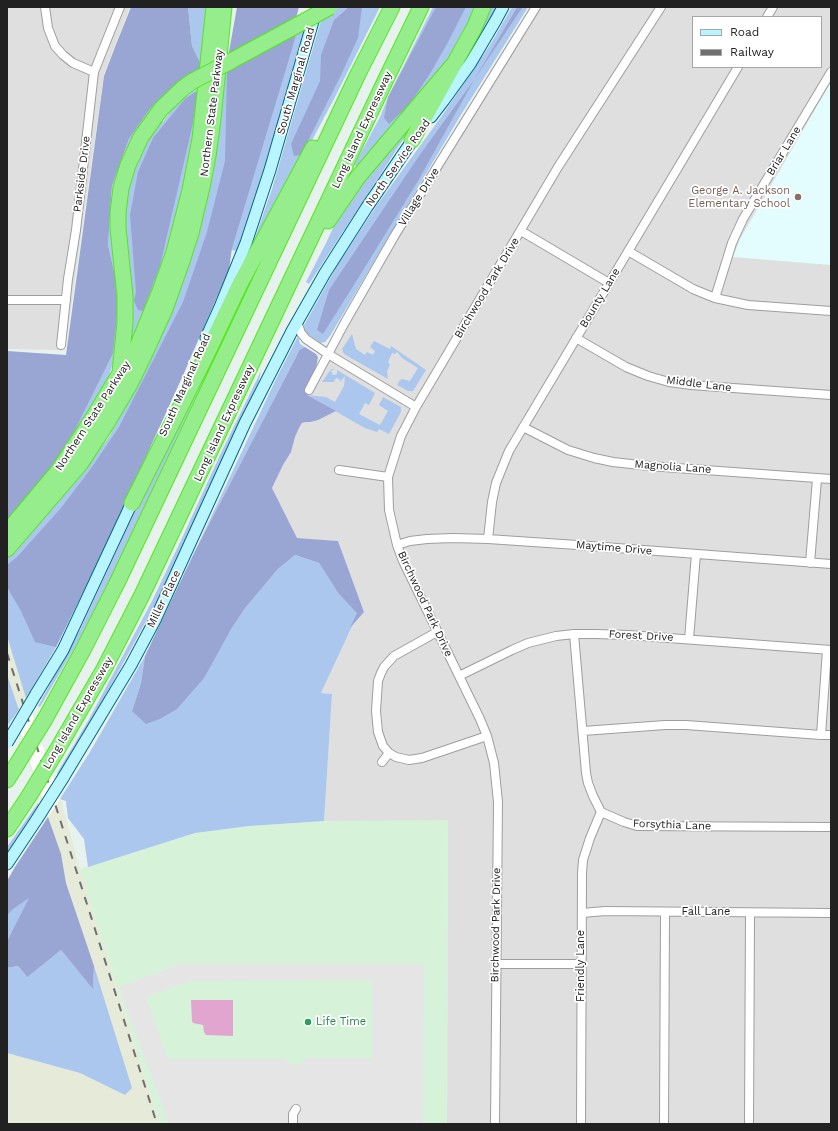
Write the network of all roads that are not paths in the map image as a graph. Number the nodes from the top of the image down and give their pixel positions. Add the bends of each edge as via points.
1 (45, 7) edge
2 (120, 7) edge
3 (214, 7) edge
4 (224, 7) edge
5 (317, 7) edge
6 (330, 7) edge
7 (392, 7) edge
8 (421, 7) edge
9 (483, 7) edge
10 (503, 7) edge
11 (536, 7) edge
12 (661, 7) edge
13 (773, 7) edge
14 (768, 16) edge
15 (452, 66) junction
16 (737, 68) edge
17 (94, 72) junction
18 (831, 72) edge
19 (358, 74) junction
20 (412, 140) junction
21 (521, 231) junction
22 (628, 251) junction
23 (609, 283) junction
24 (715, 298) junction
25 (7, 300) edge
26 (66, 300) junction
27 (281, 303) junction
28 (831, 311) edge
29 (297, 322) junction
30 (576, 338) junction
31 (61, 345) dead end
32 (328, 354) junction
33 (120, 373) junction
34 (309, 390) dead end
35 (831, 395) edge
36 (416, 407) junction
37 (523, 427) junction
38 (338, 470) dead end
39 (388, 477) junction
40 (817, 479) junction
41 (831, 479) edge
42 (132, 503) junction
43 (7, 532) edge
44 (488, 539) junction
45 (397, 545) junction
46 (7, 549) edge
47 (696, 554) junction
48 (810, 562) junction
49 (831, 564) edge
50 (437, 632) junction
51 (574, 634) junction
52 (689, 639) junction
53 (829, 650) edge
54 (459, 676) junction
55 (583, 731) junction
56 (821, 735) junction
57 (831, 735) edge
58 (487, 736) junction
59 (7, 743) edge
60 (389, 753) junction
61 (382, 762) dead end
62 (11, 774) edge
63 (602, 812) junction
64 (831, 827) edge
65 (7, 829) edge
66 (7, 864) edge
67 (665, 912) junction
68 (582, 913) junction
69 (750, 913) junction
70 (831, 913) edge
71 (496, 964) junction
72 (581, 964) junction
73 (293, 1124) edge
74 (298, 1124) edge
75 (495, 1124) edge
76 (581, 1124) edge
77 (664, 1124) edge
78 (749, 1124) edge

1 - 17 street via 48,28 55,46 73,63
2 - 17 street, Parkside Drive
3 - 33 highway, Northern State Parkway via 200,139 190,190 174,252 160,291 136,350
4 - 46 highway, Northern State Parkway via 213,119 202,187 191,233 165,309 130,384 81,463
5 - 42 main road, South Marginal Road via 270,170 246,242 220,307
6 - 33 highway, bridge via 193,81 162,109 141,137 121,188 118,213 125,296
7 - 19 highway
8 - 27 highway, Long Island Expressway
9 - 15 highway
10 - 20 main road, North Service Road via 470,64
11 - 32 street, Village Drive via 396,235
12 - 21 street, Birchwood Park Drive via 558,167
13 - 14 street
15 - 20 highway
15 - 27 highway via 358,177 325,226
16 - 22 street, Bounty Lane
17 - 26 street, Parkside Drive
18 - 24 street, Briar Lane via 743,219 732,243
19 - 42 highway via 342,95 240,284
19 - 62 highway, bridge via 117,583 45,719
20 - 29 main road, North Service Road via 325,273
21 - 23 street
21 - 36 street, Birchwood Park Drive
22 - 23 street, Bounty Lane
22 - 24 street via 693,289
23 - 30 street, Bounty Lane
24 - 28 street via 748,305
25 - 26 street
26 - 31 street, Parkside Drive
27 - 65 highway, Long Island Expressway, bridge via 104,669
29 - 32 street via 306,339
29 - 66 main road, Miller Place, bridge via 245,424 155,620 131,666
30 - 35 street, Middle Lane via 626,367 669,382
30 - 37 street, Bounty Lane
32 - 34 street, Village Drive
32 - 36 street
33 - 43 highway, Northern State Parkway via 59,470
36 - 39 street, Birchwood Park Drive via 401,436
37 - 40 street, Magnolia Lane via 568,450 614,462
37 - 44 street, Bounty Lane via 509,451 496,483
38 - 39 street
39 - 45 street, Birchwood Park Drive via 389,510
40 - 41 street, Magnolia Lane
40 - 48 street
42 - 59 main road, South Marginal Road, bridge via 63,650
44 - 45 street, Maytime Drive via 427,539
44 - 47 street, Maytime Drive
45 - 50 street, Birchwood Park Drive
47 - 48 street, Maytime Drive
47 - 52 street
48 - 49 street, Maytime Drive
50 - 54 street, Birchwood Park Drive
50 - 60 street via 394,656 381,673 376,696 378,732 383,746
51 - 52 street, Forest Drive
51 - 54 street, Forest Drive via 528,643
51 - 55 street
52 - 53 street, Forest Drive
53 - 56 street
54 - 58 street, Birchwood Park Drive
55 - 56 street via 665,725
55 - 63 street via 588,783
56 - 57 street
58 - 60 street via 422,758 409,760
58 - 71 street, Birchwood Park Drive via 494,763 498,802
60 - 61 street
63 - 64 street, Forsythia Lane via 637,826
63 - 68 street, Friendly Lane via 583,860
67 - 68 street, Fall Lane
67 - 69 street, Fall Lane
67 - 77 street
68 - 72 street, Friendly Lane
69 - 70 street, Fall Lane
69 - 78 street
71 - 72 street
71 - 75 street, Birchwood Park Drive
72 - 76 street, Friendly Lane
73 - 74 street via 296,1109

